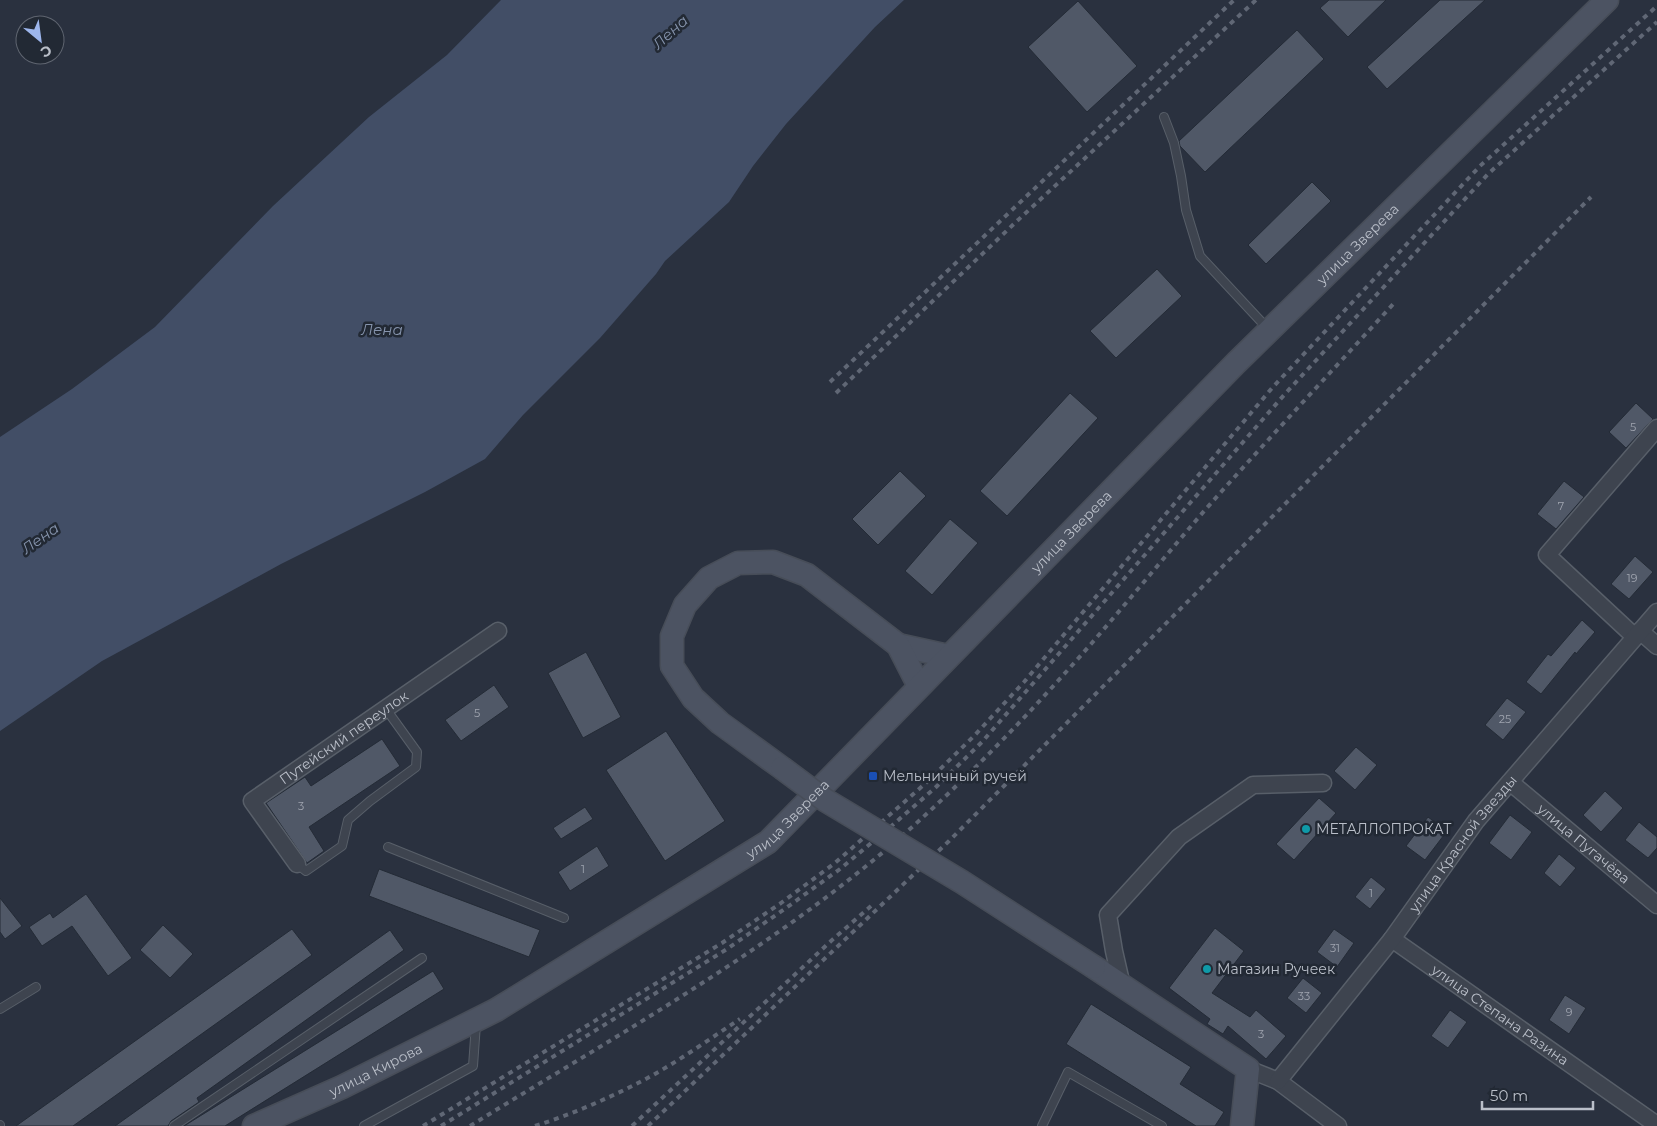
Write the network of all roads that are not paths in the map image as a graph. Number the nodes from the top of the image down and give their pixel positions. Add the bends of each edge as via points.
1 (1607, 0) edge
2 (1164, 118) dead end
3 (1269, 330) junction
4 (1657, 428) edge
5 (1657, 612) edge
6 (498, 631) dead end
7 (1638, 634) junction
8 (898, 645) junction
9 (1657, 646) edge
10 (948, 656) junction
11 (919, 686) junction
12 (386, 709) junction
13 (1510, 782) junction
14 (1323, 783) dead end
15 (388, 847) dead end
16 (297, 864) joint
17 (1657, 905) edge
18 (564, 918) dead end
19 (1392, 939) junction
20 (422, 958) dead end
21 (1122, 986) junction
22 (36, 987) dead end
23 (0, 1009) edge
24 (486, 1015) junction
25 (1248, 1070) junction
26 (1278, 1081) junction
27 (174, 1126) edge
28 (254, 1126) edge
29 (364, 1126) edge
30 (1042, 1126) edge
31 (1162, 1126) edge
32 (1242, 1126) edge
33 (1338, 1126) edge
34 (1657, 1126) edge

1 - 3 main road, улица Зверева
2 - 3 lane via 1174,143 1186,210 1200,256
3 - 10 main road, улица Зверева
4 - 7 street via 1547,555
5 - 7 street, улица Красной Звезды
6 - 12 street, Путейский переулок
7 - 9 street
7 - 13 street, улица Красной Звезды
8 - 10 main road
8 - 11 main road
8 - 21 main road, bridge via 808,575 773,562 738,563 709,578 685,605 672,636 672,666 693,698 720,723 826,800 962,882
10 - 11 main road, улица Зверева
11 - 24 main road, улица Зверева via 768,842
12 - 16 lane via 418,752 416,767 348,820 342,846 306,871
12 - 16 street, Путейский переулок via 252,801
13 - 17 street, улица Пугачёва
13 - 19 street, улица Красной Звезды via 1476,822
14 - 21 street via 1253,785 1179,837 1108,914
15 - 18 lane
19 - 26 street, улица Красной Звезды
19 - 34 street, улица Степана Разина
20 - 27 lane
21 - 25 main road
22 - 23 lane
24 - 28 main road, улица Кирова via 342,1087
24 - 29 lane via 473,1066
25 - 26 street
25 - 32 main road
26 - 33 street
30 - 31 lane via 1068,1072

